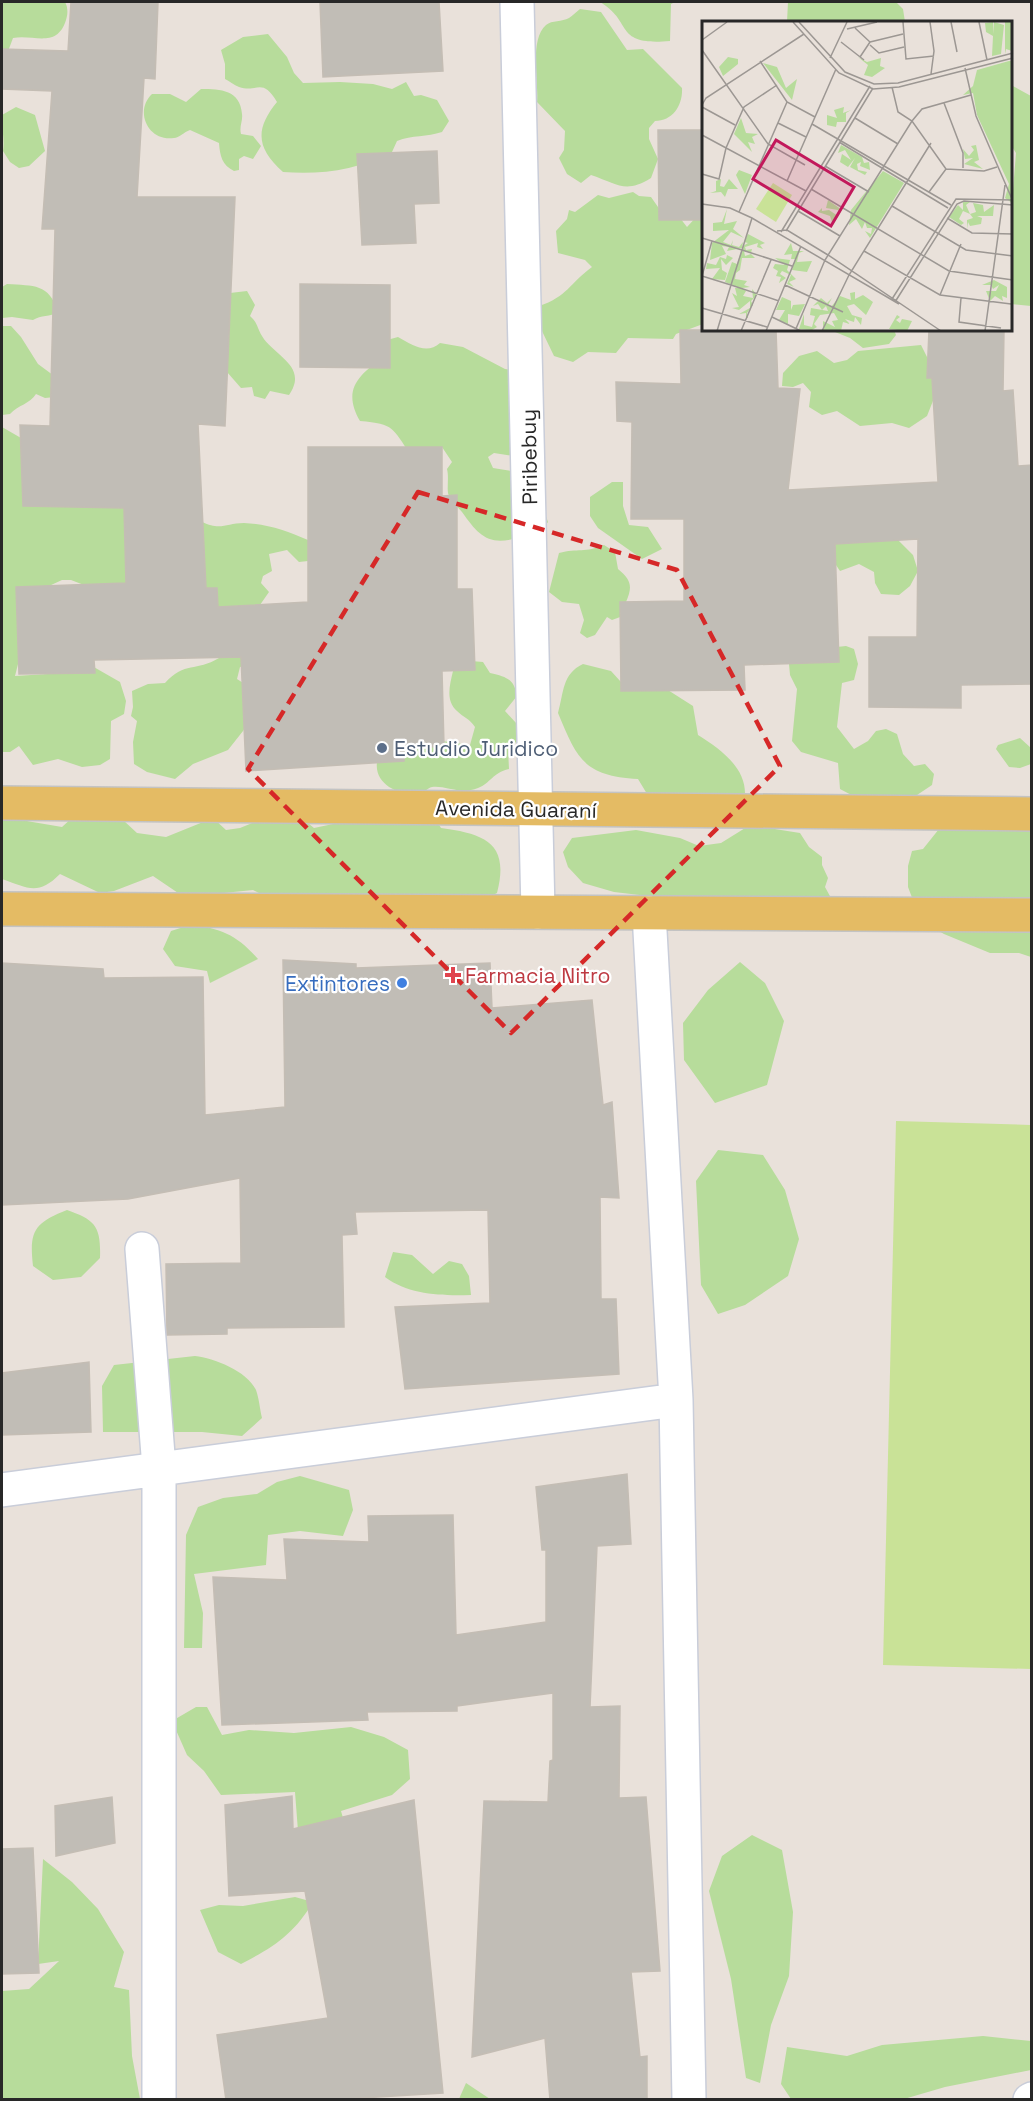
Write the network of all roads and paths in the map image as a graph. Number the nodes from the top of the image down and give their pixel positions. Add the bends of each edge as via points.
1 (517, 2) edge
2 (2, 803) edge
3 (538, 809) junction
4 (1032, 814) edge
5 (2, 909) edge
6 (538, 912) junction
7 (649, 913) junction
8 (1032, 915) edge
9 (142, 1250) dead end
10 (676, 1400) junction
11 (159, 1468) junction
12 (2, 1490) edge
13 (159, 2100) edge
14 (689, 2100) edge

1 - 3 street, Piribebuy
2 - 3 main road, Avenida Guaraní
3 - 4 main road, Avenida Guaraní
3 - 6 street, Piribebuy
5 - 6 main road
6 - 7 main road
7 - 8 main road
7 - 10 street
9 - 11 street
10 - 11 street
10 - 14 street
11 - 12 street
11 - 13 street

